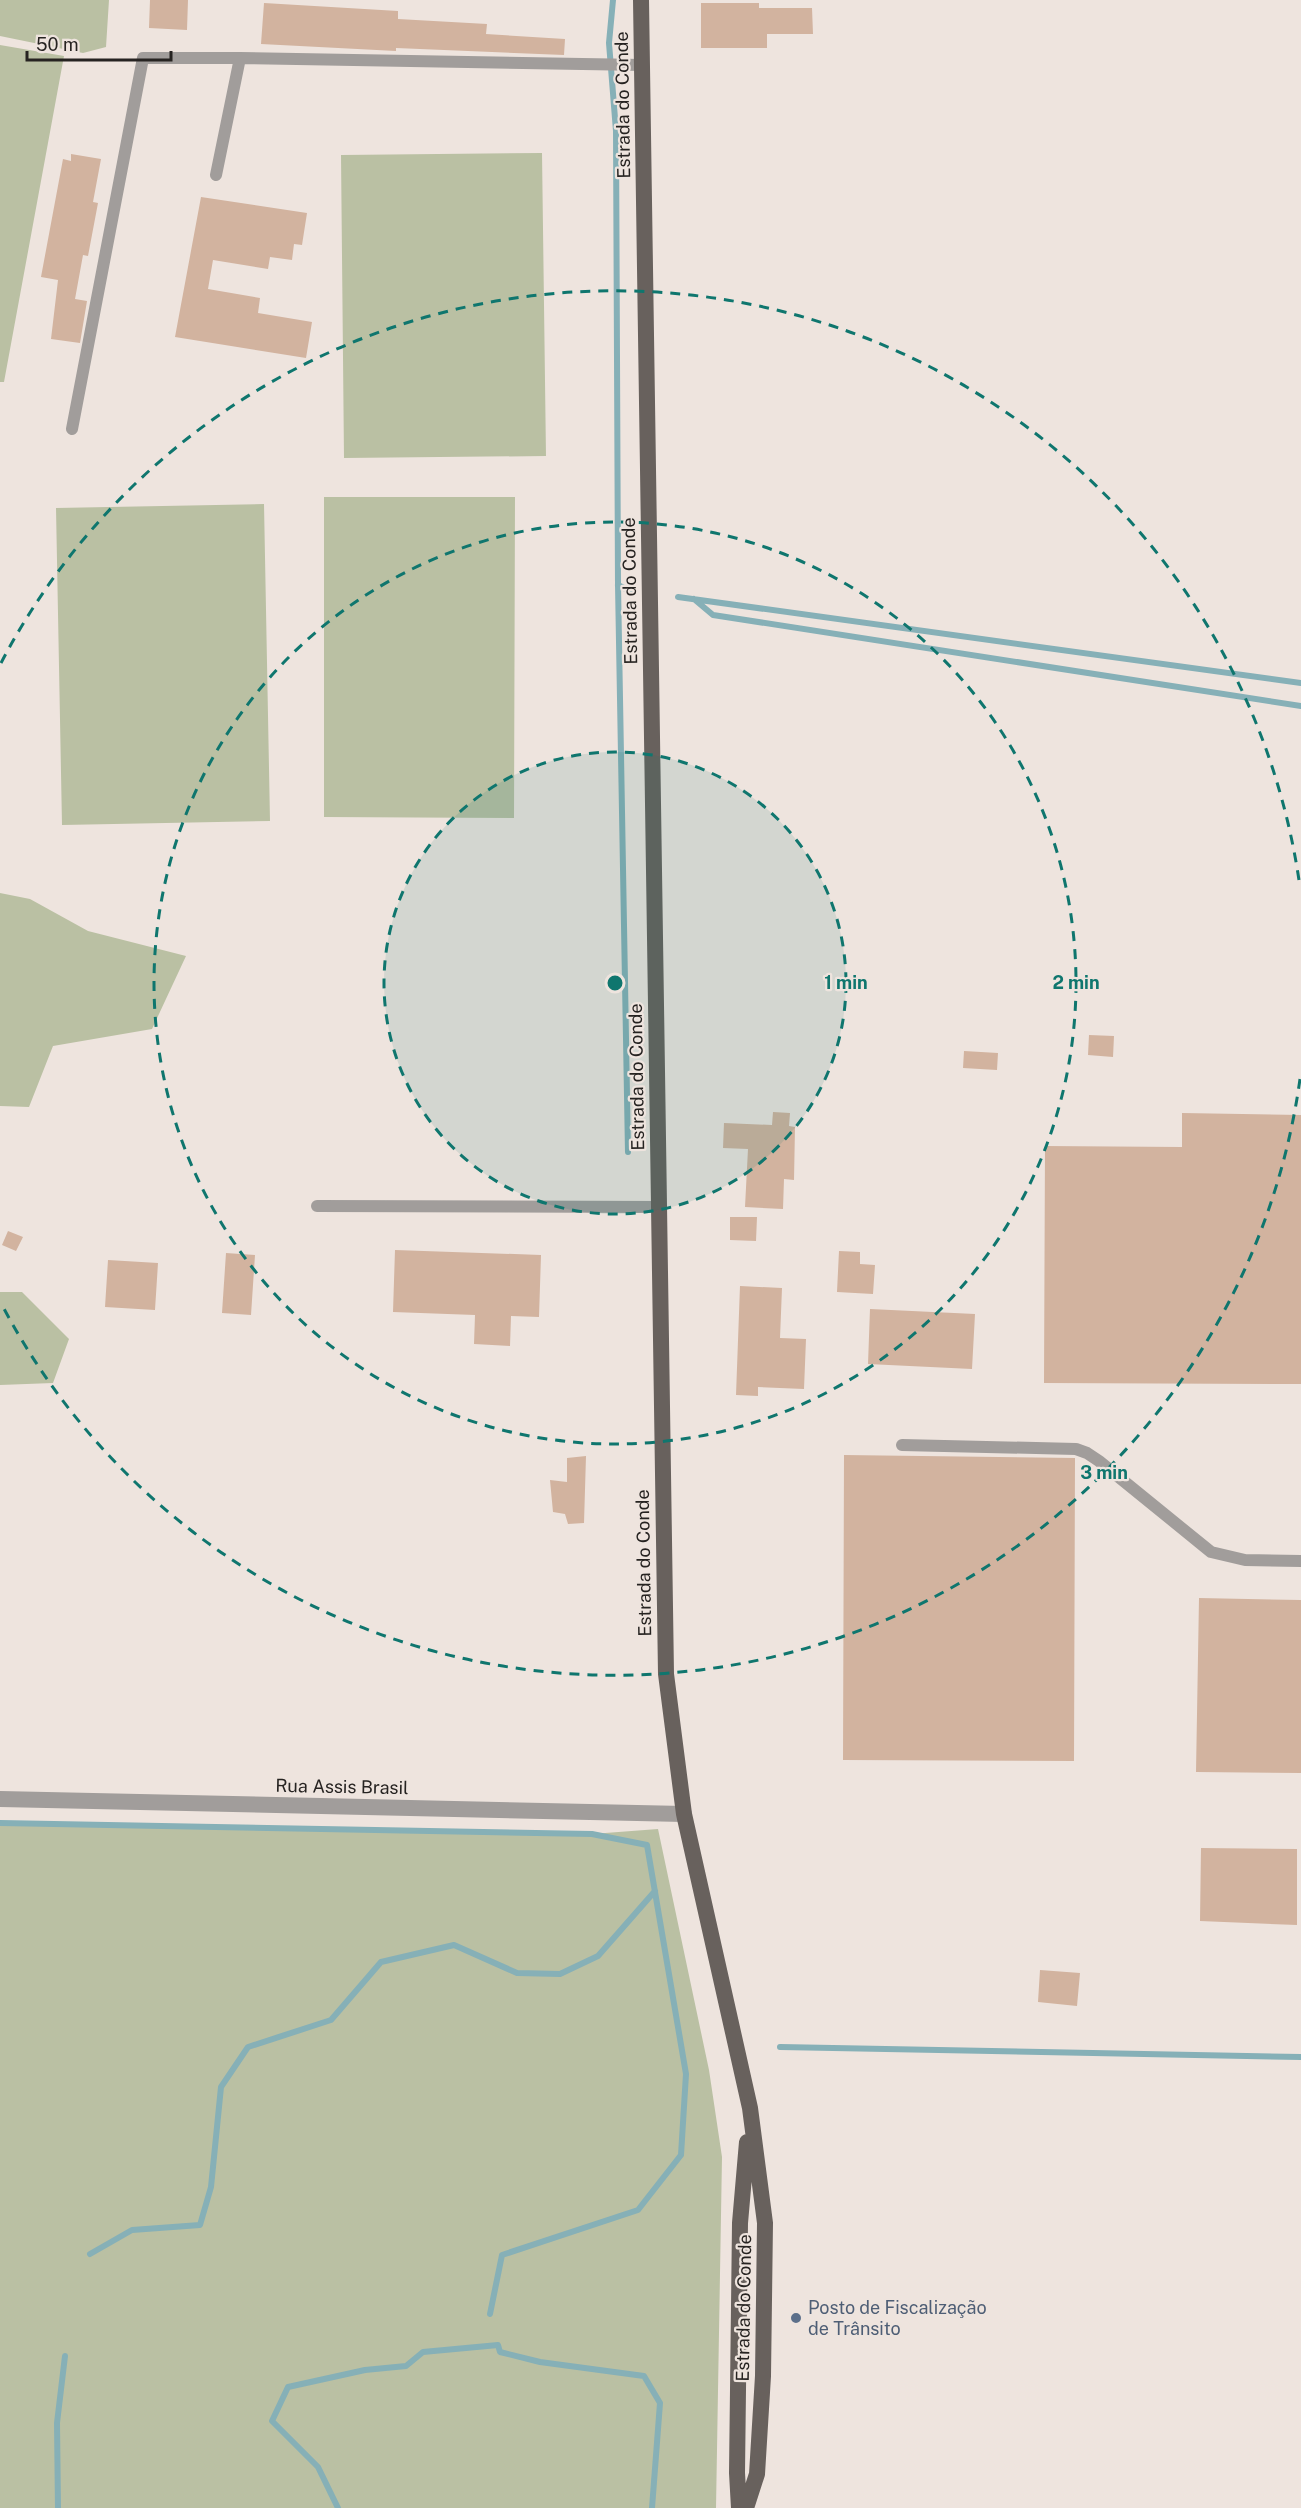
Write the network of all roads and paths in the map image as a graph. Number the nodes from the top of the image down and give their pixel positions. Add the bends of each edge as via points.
1 (641, 0) edge
2 (240, 58) junction
3 (642, 65) junction
4 (216, 175) dead end
5 (72, 429) dead end
6 (318, 1206) dead end
7 (658, 1208) junction
8 (902, 1445) dead end
9 (1301, 1561) edge
10 (0, 1799) edge
11 (684, 1814) junction
12 (750, 2108) junction
13 (742, 2508) edge

1 - 3 main road, Estrada do Conde
2 - 3 lane
2 - 4 lane
2 - 5 lane via 143,58
3 - 7 main road, Estrada do Conde
6 - 7 lane
7 - 11 main road, Estrada do Conde via 666,1674
8 - 9 lane via 1076,1449 1099,1461 1211,1552 1245,1560
10 - 11 street, Rua Assis Brasil
11 - 12 main road, Estrada do Conde
12 - 13 main road, Estrada do Conde via 740,2223 737,2473
12 - 13 main road, Estrada do Conde via 765,2223 763,2364 757,2474

